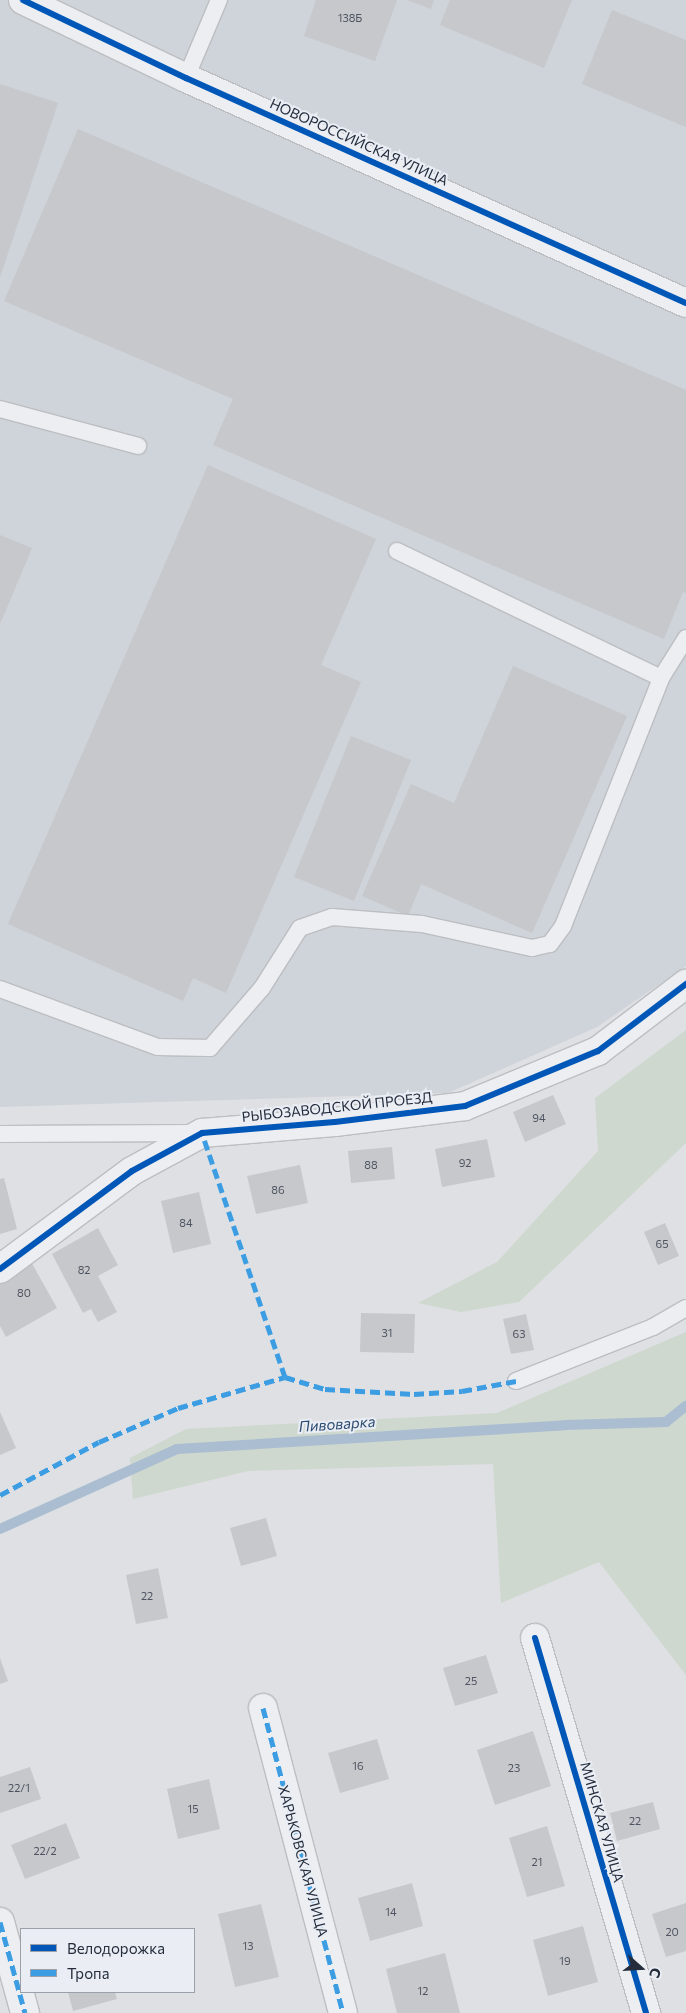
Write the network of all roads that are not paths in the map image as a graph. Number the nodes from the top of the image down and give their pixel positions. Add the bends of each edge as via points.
1 (23, 0) edge
2 (219, 0) edge
3 (186, 78) junction
4 (686, 303) edge
5 (0, 409) edge
6 (138, 446) dead end
7 (397, 551) dead end
8 (686, 638) edge
9 (661, 678) junction
10 (686, 984) edge
11 (0, 990) edge
12 (202, 1133) junction
13 (0, 1134) edge
14 (0, 1269) edge
15 (686, 1308) edge
16 (516, 1381) dead end
17 (535, 1638) dead end
18 (263, 1708) dead end
19 (0, 1922) edge
20 (25, 2013) edge
21 (343, 2013) edge
22 (646, 2013) edge

1 - 3 street, НОВОРОССИЙСКАЯ УЛИЦА
2 - 3 lane
3 - 4 street, НОВОРОССИЙСКАЯ УЛИЦА
5 - 6 lane
7 - 9 lane
8 - 9 lane
9 - 11 lane via 563,926 550,944 532,948 422,924 332,916 300,928 262,988 210,1048 158,1047
10 - 12 street, РЫБОЗАВОДСКОЙ ПРОЕЗД via 598,1050 464,1106 335,1122
12 - 13 lane
12 - 14 street, РЫБОЗАВОДСКОЙ ПРОЕЗД via 132,1171
15 - 16 lane via 653,1327
17 - 22 street, МИНСКАЯ УЛИЦА
18 - 21 street, ХАРЬКОВСКАЯ УЛИЦА
19 - 20 street

